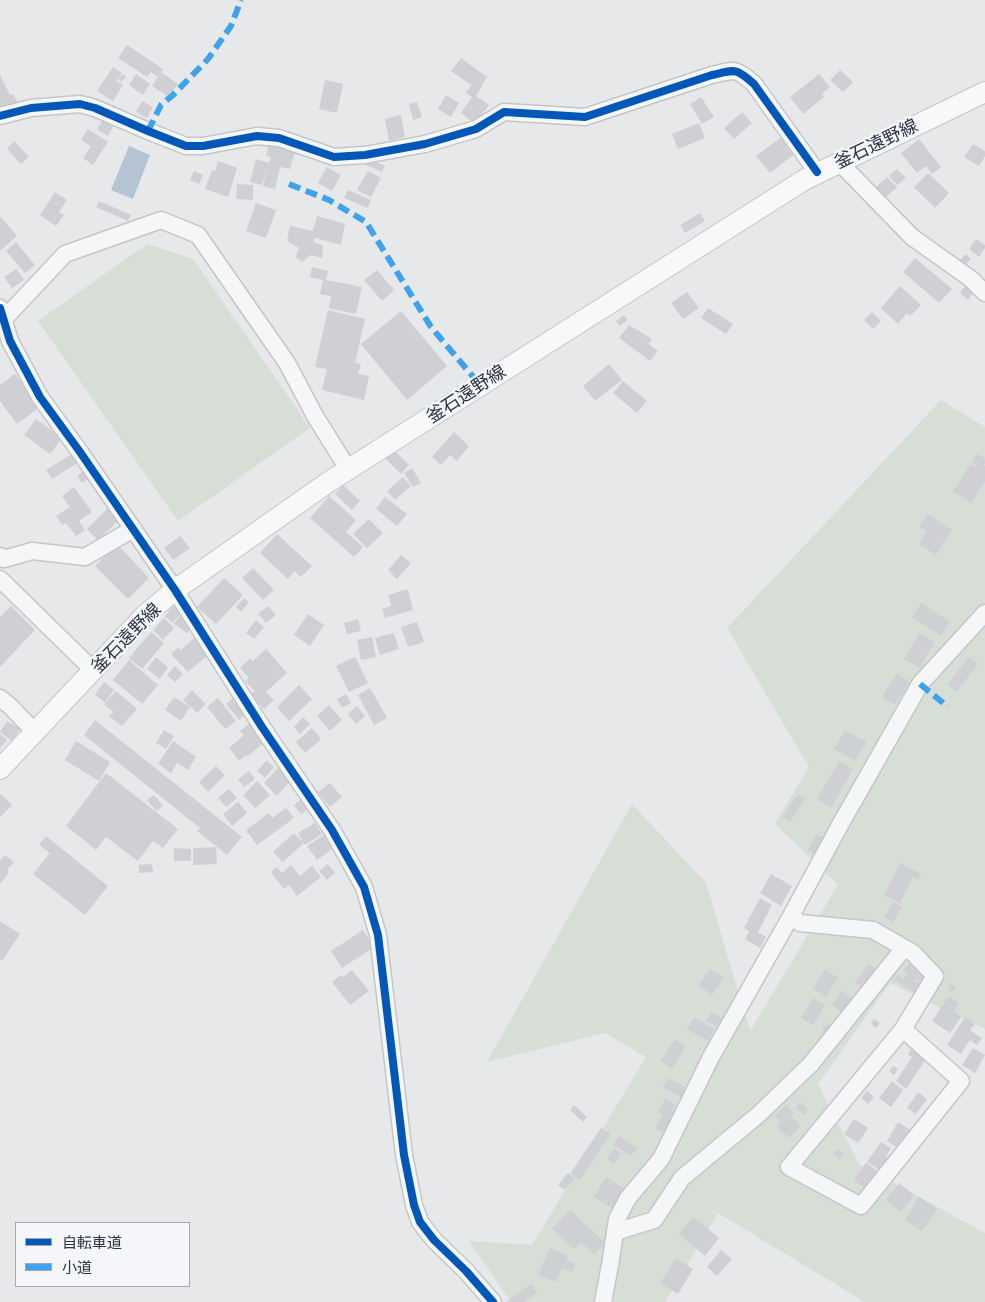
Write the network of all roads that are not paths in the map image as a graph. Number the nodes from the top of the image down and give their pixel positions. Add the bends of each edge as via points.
1 (985, 92) edge
2 (0, 116) edge
3 (839, 162) junction
4 (817, 172) junction
5 (985, 293) edge
6 (2, 314) edge
7 (348, 469) junction
8 (133, 529) junction
9 (1, 559) edge
10 (0, 579) edge
11 (175, 590) junction
12 (985, 613) edge
13 (93, 670) junction
14 (0, 698) edge
15 (35, 732) junction
16 (0, 768) edge
17 (791, 916) junction
18 (904, 948) junction
19 (903, 1029) junction
20 (615, 1232) junction
21 (493, 1302) edge
22 (603, 1302) edge

1 - 3 main road, 釜石遠野線
2 - 4 street via 31,108 80,104 186,146 257,136 279,138 334,157 425,144 476,129 504,112 585,117 732,70 741,72 754,84
3 - 4 main road, 釜石遠野線
3 - 5 street via 912,237 971,279
4 - 7 main road, 釜石遠野線
6 - 7 street via 65,254 161,220 198,235 287,363
6 - 8 street via 10,341 40,398
7 - 11 main road, 釜石遠野線
8 - 9 street via 85,557 32,551
8 - 11 street
10 - 13 street
11 - 13 main road, 釜石遠野線 via 144,616
11 - 21 street via 332,830 364,887 378,935 404,1155 414,1205 420,1222 434,1240
12 - 17 street via 920,684
13 - 15 main road, 釜石遠野線
14 - 15 street
15 - 16 main road, 釜石遠野線
17 - 18 street via 800,923 873,930
17 - 20 street via 711,1057 661,1159 628,1198
18 - 19 street via 936,976
18 - 20 street via 811,1064 758,1115 682,1178 654,1220
19 - 19 street via 789,1167 861,1206 961,1081
20 - 22 street

